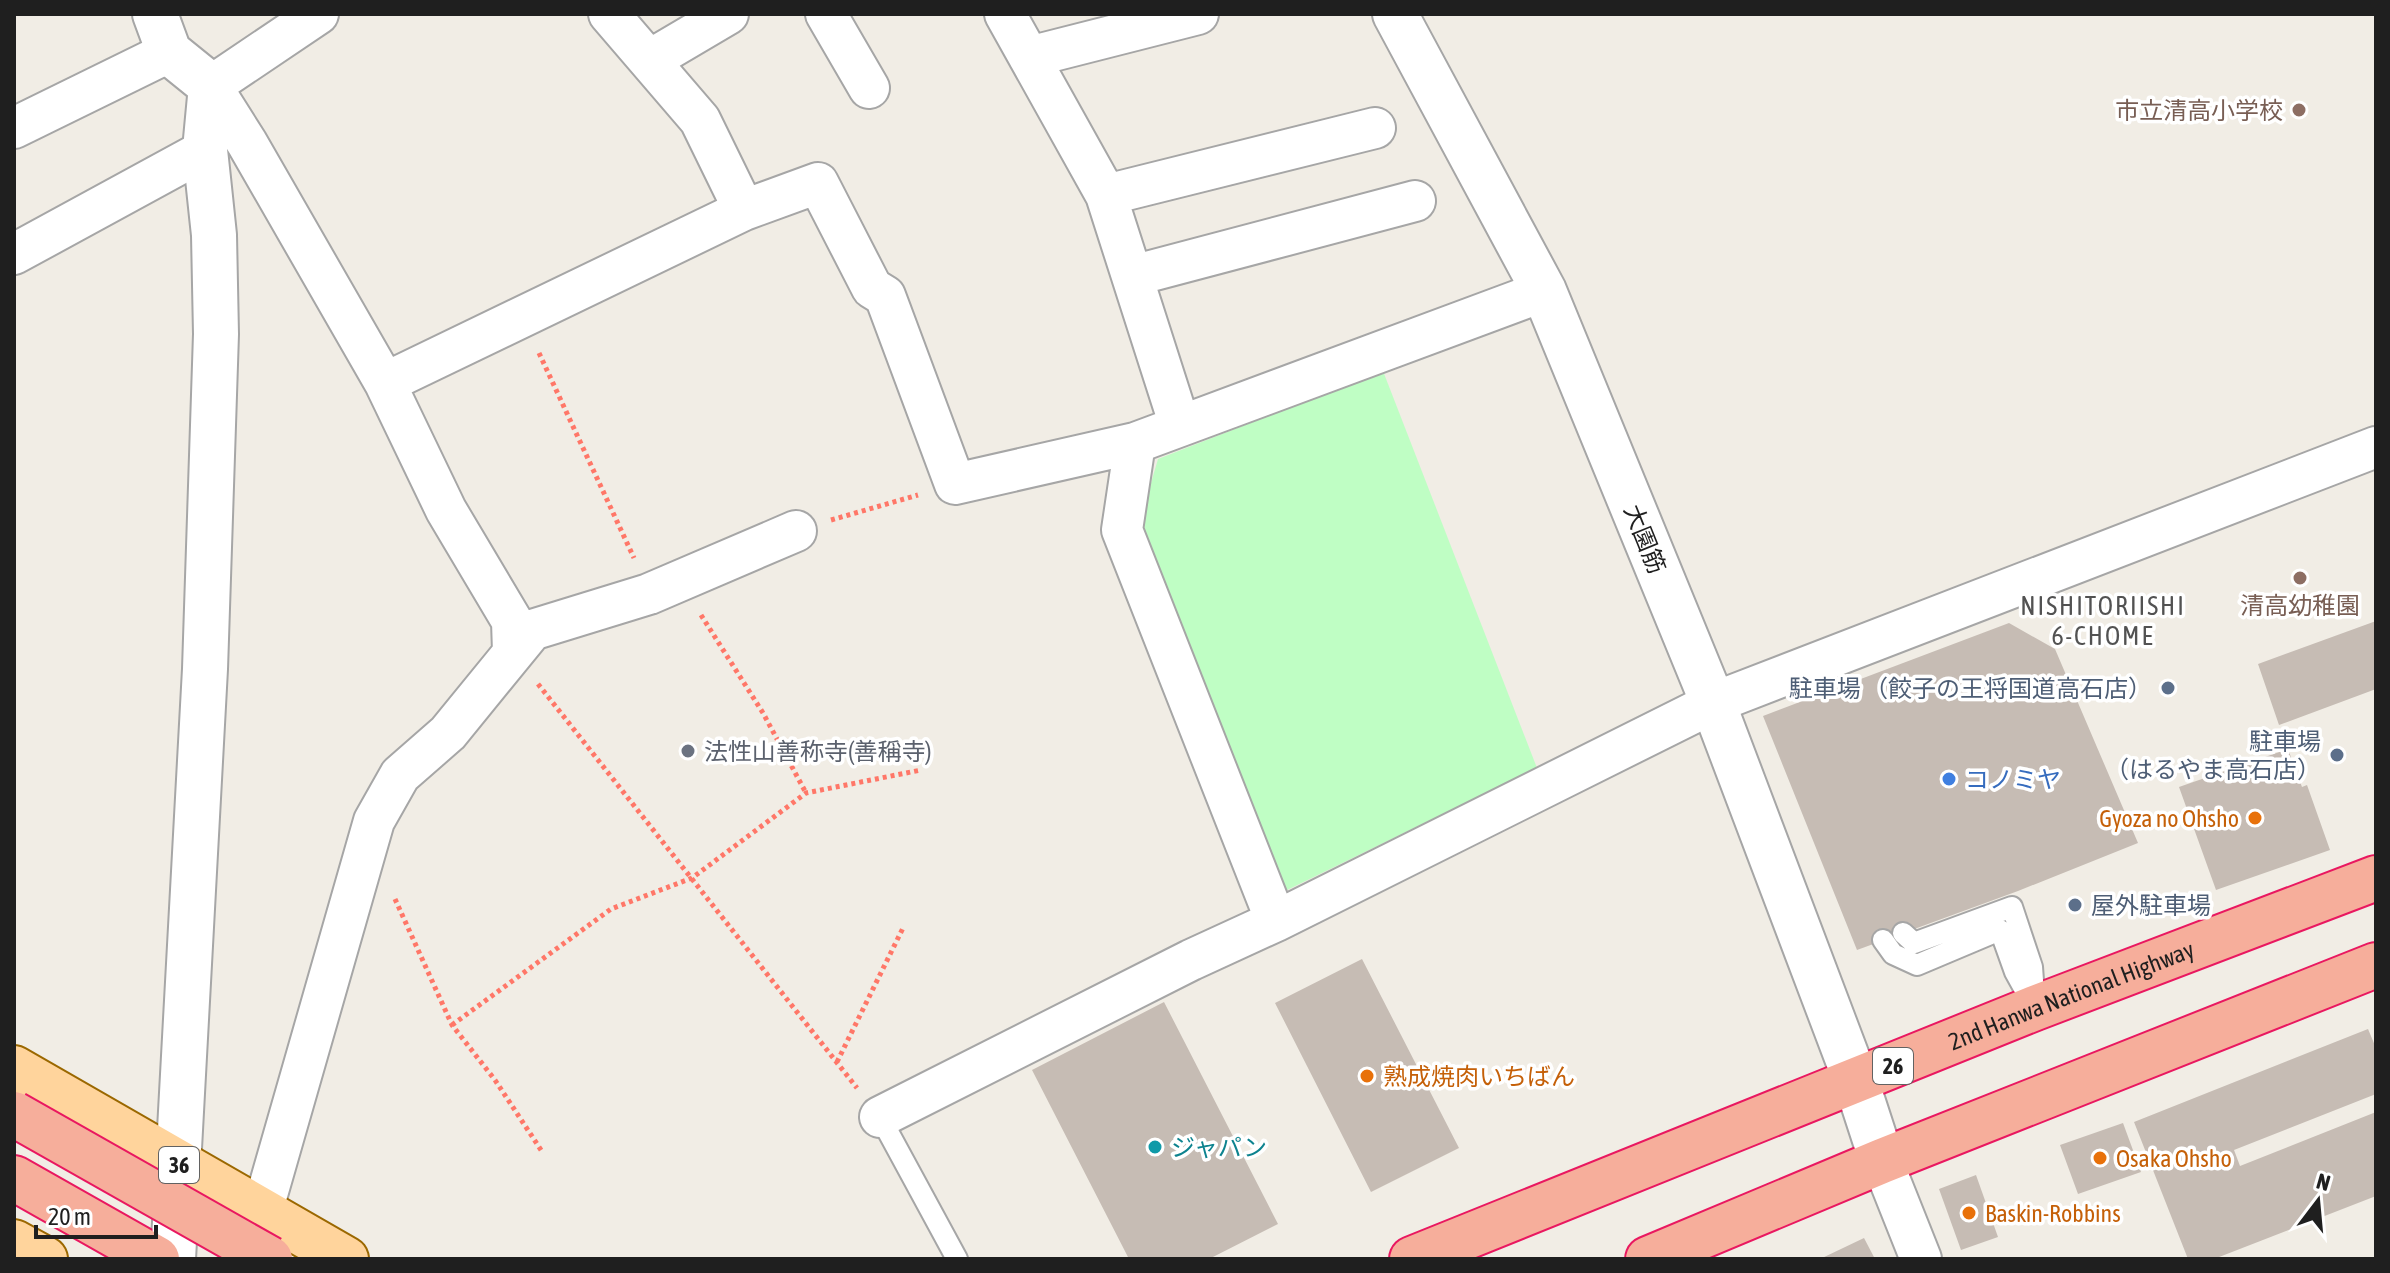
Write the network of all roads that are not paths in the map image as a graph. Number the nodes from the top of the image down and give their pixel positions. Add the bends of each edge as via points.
1 (318, 14) edge
2 (609, 14) edge
3 (728, 14) edge
4 (826, 14) edge
5 (1005, 14) edge
6 (1198, 14) edge
7 (1402, 16) edge
8 (162, 33) edge
9 (1029, 57) junction
10 (650, 60) junction
11 (211, 86) junction
12 (869, 88) dead end
13 (14, 128) edge
14 (1375, 128) dead end
15 (205, 150) junction
16 (1106, 195) junction
17 (1415, 201) dead end
18 (744, 210) junction
19 (14, 254) edge
20 (1132, 276) junction
21 (1544, 291) junction
22 (385, 383) junction
23 (1180, 426) junction
24 (1135, 443) junction
25 (2376, 447) edge
26 (796, 531) road end
27 (513, 652) junction
28 (1713, 703) junction
29 (2376, 878) edge
30 (1276, 921) junction
31 (1893, 936) dead end
32 (2376, 965) edge
33 (2035, 1008) junction
34 (14, 1068) edge
35 (1856, 1081) junction
36 (14, 1114) edge
37 (880, 1117) joint
38 (1882, 1161) junction
39 (176, 1163) junction
40 (14, 1178) edge
41 (262, 1212) junction
42 (14, 1242) edge
43 (45, 1259) edge
44 (157, 1259) edge
45 (173, 1259) edge
46 (270, 1259) edge
47 (346, 1259) edge
48 (957, 1259) edge
49 (1412, 1259) edge
50 (1648, 1259) edge
51 (1921, 1259) edge

1 - 11 street
2 - 10 street
3 - 10 street
4 - 12 street
5 - 9 street
6 - 9 street
7 - 21 street, 大園筋
8 - 11 street
8 - 13 street
9 - 16 street
10 - 18 street via 700,120
11 - 15 street
11 - 22 street
14 - 16 street
15 - 19 street
15 - 39 street via 214,235 215,366 205,669
16 - 20 street
17 - 20 street
18 - 22 street
18 - 24 street via 818,183 872,288 885,296 955,484
20 - 23 street
21 - 23 street
21 - 28 street, 大園筋
22 - 27 street via 446,510 512,621
23 - 24 street
24 - 30 street via 1122,530
25 - 28 street
26 - 27 street via 664,587 532,630
27 - 41 street via 448,733 400,775 374,821
28 - 30 street
28 - 35 street, 大園筋
29 - 33 highway, 2nd Hanwa National Highway / 26
30 - 37 street
31 - 33 lane via 1893,954 1917,965 2000,930
32 - 38 highway
33 - 35 highway, 2nd Hanwa National Highway / 26
34 - 39 main road, 36
35 - 38 street, 大園筋
35 - 49 highway, 2nd Hanwa National Highway / 26
36 - 46 highway, bridge
37 - 48 lane
38 - 50 highway
38 - 51 street
39 - 41 main road, 36
39 - 45 street
40 - 44 highway
41 - 47 main road, 36
42 - 43 main road

